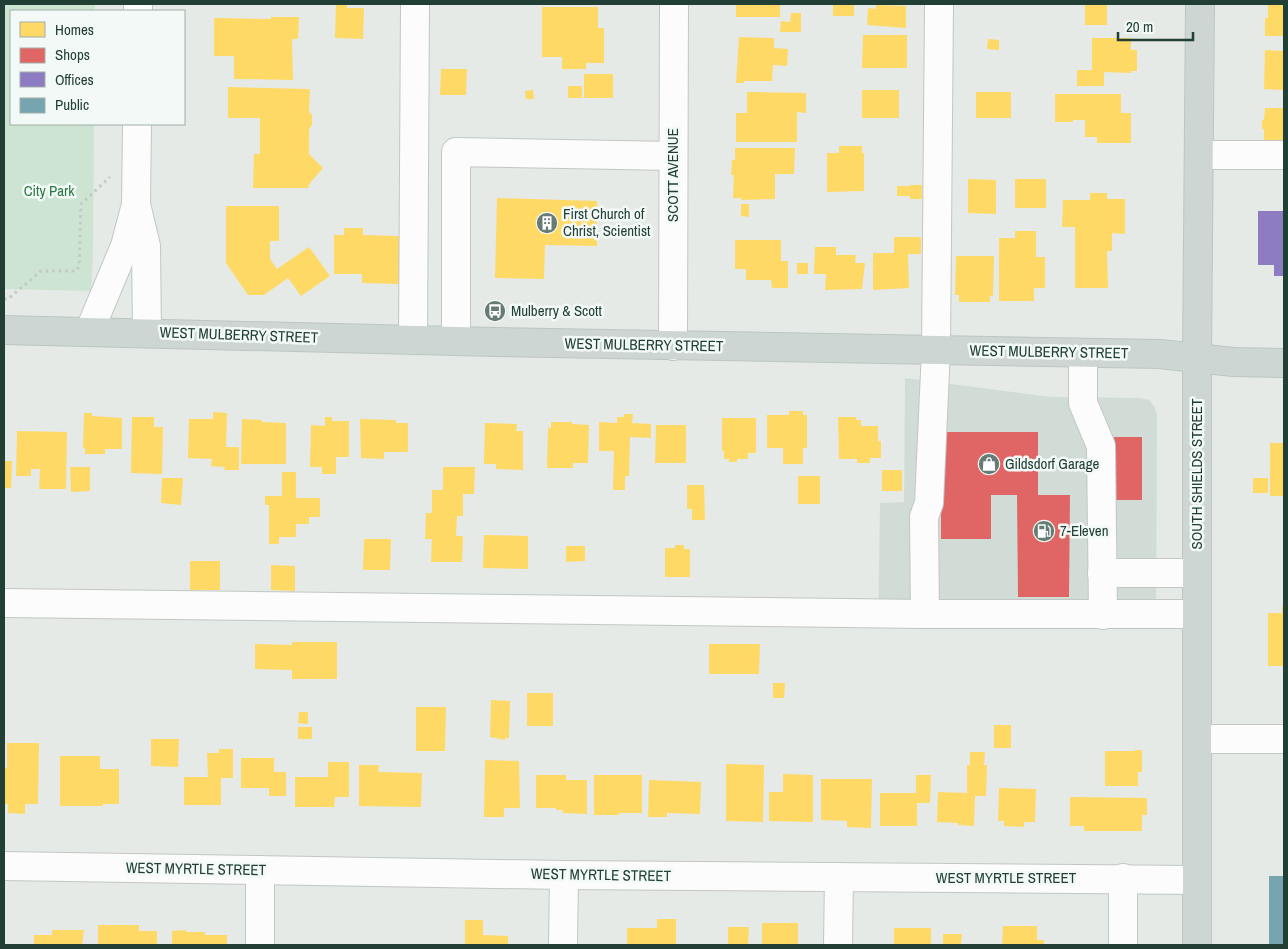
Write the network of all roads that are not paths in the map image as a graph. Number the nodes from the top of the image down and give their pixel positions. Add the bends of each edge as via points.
1 (415, 4) edge
2 (674, 4) edge
3 (939, 4) edge
4 (1200, 4) edge
5 (137, 125) edge
6 (1200, 155) junction
7 (673, 156) junction
8 (1284, 156) edge
9 (136, 204) junction
10 (4, 330) edge
11 (89, 332) junction
12 (147, 333) junction
13 (413, 340) junction
14 (456, 341) junction
15 (673, 346) junction
16 (936, 350) junction
17 (1083, 353) junction
18 (1197, 359) junction
19 (1284, 363) edge
20 (1102, 573) junction
21 (1196, 573) junction
22 (4, 603) edge
23 (924, 614) junction
24 (1197, 614) junction
25 (1103, 615) junction
26 (1198, 738) junction
27 (1284, 740) edge
28 (4, 866) edge
29 (260, 870) junction
30 (564, 875) junction
31 (839, 878) junction
32 (1123, 878) junction
33 (1198, 880) junction
34 (260, 945) edge
35 (564, 945) edge
36 (838, 945) edge
37 (1123, 945) edge
38 (1197, 945) edge

1 - 13 street
2 - 7 street, SCOTT AVENUE
3 - 16 street
4 - 6 main road, SOUTH SHIELDS STREET
5 - 9 street
6 - 8 street
6 - 18 main road, SOUTH SHIELDS STREET
7 - 14 street via 456,152
7 - 15 street, SCOTT AVENUE
9 - 11 street via 125,246
9 - 12 street via 146,246
10 - 11 main road, WEST MULBERRY STREET
11 - 12 main road, WEST MULBERRY STREET
12 - 13 main road, WEST MULBERRY STREET
13 - 14 main road, WEST MULBERRY STREET
14 - 15 main road, WEST MULBERRY STREET
15 - 16 main road, WEST MULBERRY STREET
16 - 17 main road, WEST MULBERRY STREET
16 - 23 street via 929,503 924,518
17 - 18 main road, WEST MULBERRY STREET via 1160,354
17 - 20 street via 1083,403 1101,446
18 - 19 main road, WEST MULBERRY STREET
18 - 21 main road, SOUTH SHIELDS STREET
20 - 21 street
20 - 25 street
21 - 24 main road, SOUTH SHIELDS STREET
22 - 23 street
23 - 25 street
24 - 25 street
24 - 26 main road, SOUTH SHIELDS STREET
26 - 27 street
26 - 33 main road, SOUTH SHIELDS STREET
28 - 29 street, WEST MYRTLE STREET
29 - 30 street, WEST MYRTLE STREET
29 - 34 street
30 - 31 street, WEST MYRTLE STREET
30 - 35 street
31 - 32 street, WEST MYRTLE STREET
31 - 36 street
32 - 33 street, WEST MYRTLE STREET
32 - 37 street
33 - 38 main road, SOUTH SHIELDS STREET

